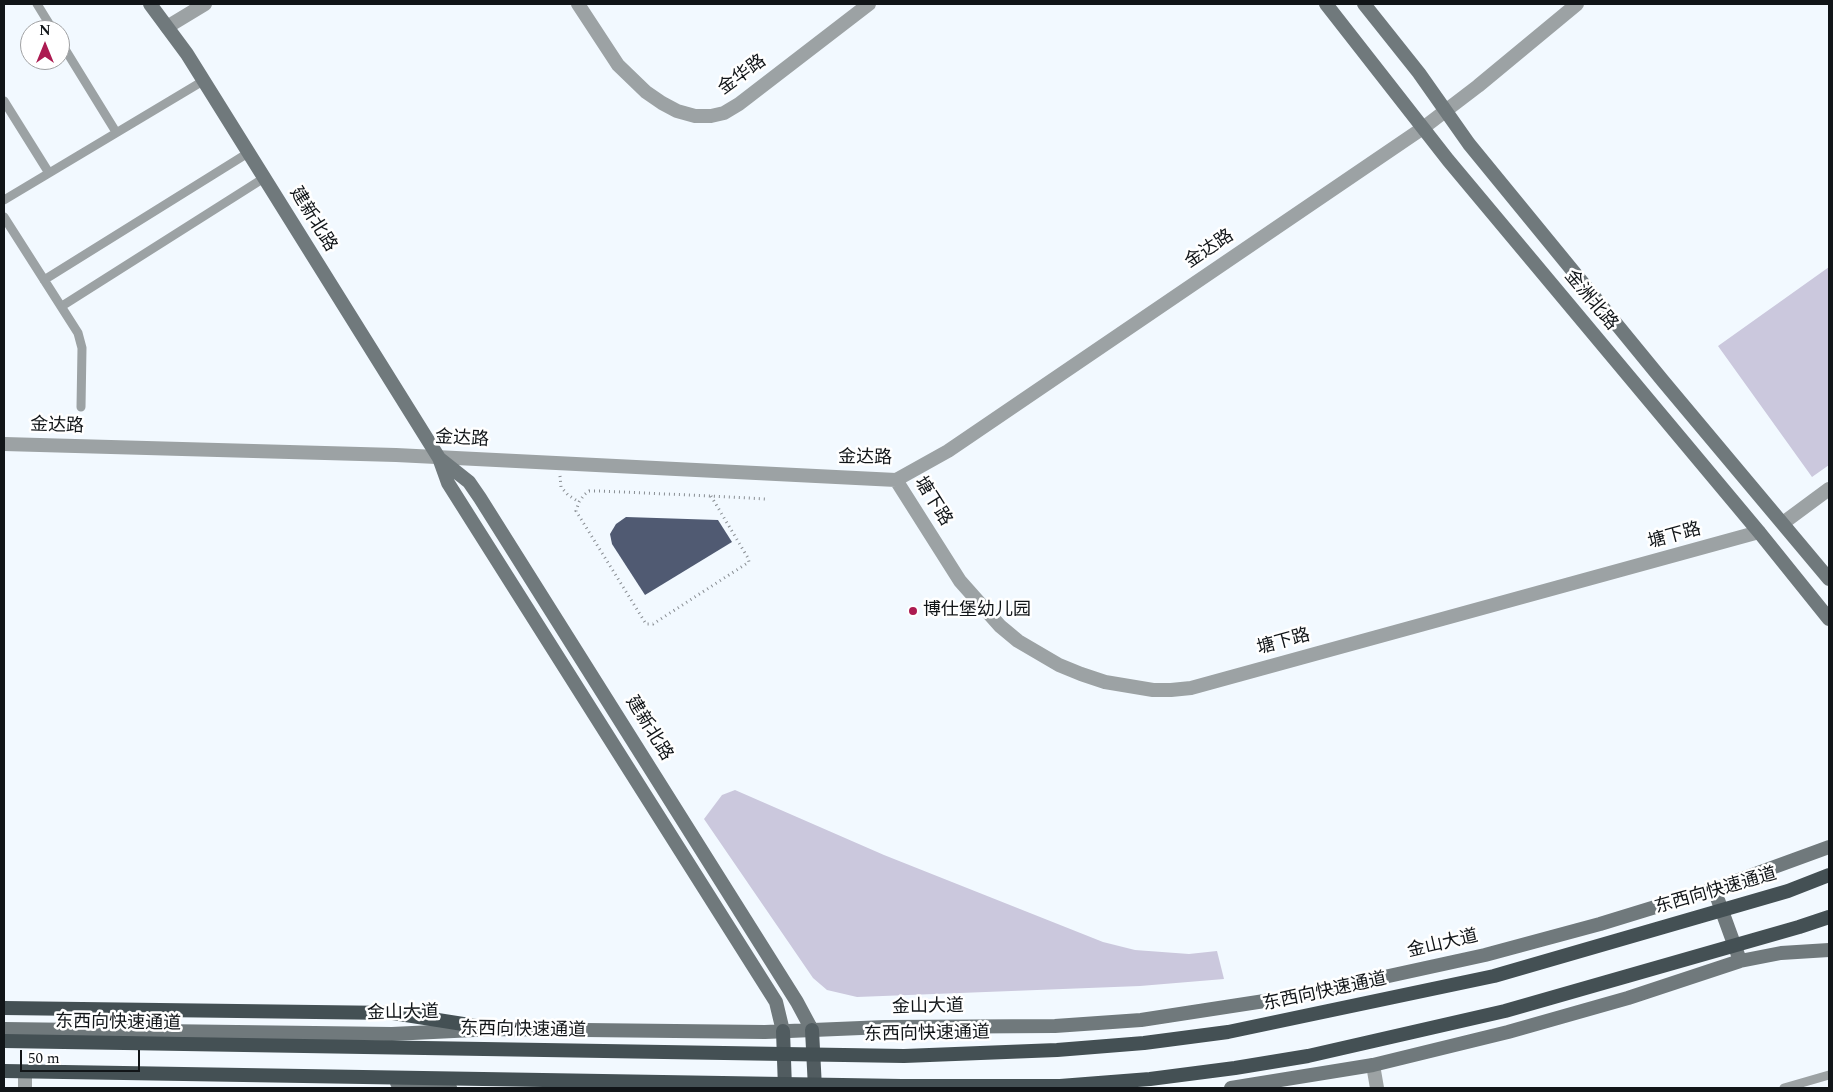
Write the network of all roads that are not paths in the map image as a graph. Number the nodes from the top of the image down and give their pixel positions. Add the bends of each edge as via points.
1 (37, 4) edge
2 (150, 4) edge
3 (205, 4) edge
4 (578, 4) edge
5 (868, 4) edge
6 (1326, 4) edge
7 (1364, 4) edge
8 (1577, 4) edge
9 (47, 20) edge
10 (167, 28) junction
11 (70, 57) edge
12 (203, 81) junction
13 (4, 101) edge
14 (1446, 111) junction
15 (1423, 128) junction
16 (116, 132) junction
17 (248, 153) junction
18 (49, 173) junction
19 (264, 178) junction
20 (4, 200) edge
21 (4, 217) edge
22 (44, 280) junction
23 (62, 306) junction
24 (81, 407) dead end
25 (4, 444) edge
26 (439, 458) junction
27 (896, 480) junction
28 (1829, 489) edge
29 (1783, 523) junction
30 (1759, 532) junction
31 (1829, 579) edge
32 (1829, 619) edge
33 (1829, 847) edge
34 (1829, 875) edge
35 (1714, 889) junction
36 (1829, 916) edge
37 (1829, 950) edge
38 (1740, 961) junction
39 (4, 1008) edge
40 (4, 1029) edge
41 (495, 1029) junction
42 (812, 1030) junction
43 (783, 1031) junction
44 (4, 1041) edge
45 (1374, 1065) junction
46 (4, 1071) edge
47 (1829, 1075) edge
48 (4, 1076) edge
49 (25, 1082) edge
50 (450, 1088) edge
51 (784, 1088) edge
52 (815, 1088) edge
53 (1231, 1088) edge
54 (1377, 1088) edge
55 (1784, 1088) edge

1 - 9 lane
2 - 10 main road, 建新北路
3 - 10 street
4 - 5 street, 金华路 via 618,65 646,92 662,103 695,116 724,113 739,104
6 - 15 main road, 金洲北路
7 - 14 main road, 金洲北路
8 - 14 street, 金达路
10 - 12 main road, 建新北路
11 - 16 lane
12 - 16 lane
12 - 17 main road, 建新北路
13 - 18 lane
14 - 15 street, 金达路
14 - 29 main road, 金洲北路 via 1475,151
15 - 27 street, 金达路 via 948,452
15 - 30 main road, 金洲北路
16 - 18 lane
17 - 19 main road, 建新北路
17 - 22 lane
18 - 20 lane
19 - 23 lane
19 - 26 main road, 建新北路
21 - 22 lane
22 - 23 lane
23 - 24 lane via 82,348
25 - 26 street, 金达路
26 - 27 street, 金达路
26 - 42 main road, 建新北路 via 469,482 480,498
26 - 43 main road, 建新北路 via 448,483 776,1002
27 - 30 street, 塘下路 via 960,581 1000,626 1018,641 1081,674 1105,682 1153,690 1191,688
28 - 29 street
29 - 31 main road, 金洲北路
30 - 32 main road, 金洲北路
33 - 35 main road, 金山大道
34 - 44 highway, 东西向快速通道, bridge via 1788,891 1494,976 1228,1032 1144,1043 904,1056
35 - 38 main road
35 - 42 main road, 金山大道 via 1486,955 1226,1008 1141,1020 1055,1026
36 - 46 highway, bridge via 1505,1011 1308,1056 1150,1079 1060,1086 902,1086
37 - 38 main road via 1781,953
38 - 45 main road via 1628,998
39 - 41 highway via 393,1013
40 - 41 main road, 金山大道 via 392,1034
41 - 43 main road, 金山大道
42 - 43 main road, 金山大道
42 - 52 main road
43 - 51 main road
45 - 53 main road
45 - 54 street
47 - 55 lane
48 - 49 main road
49 - 50 main road via 392,1082

